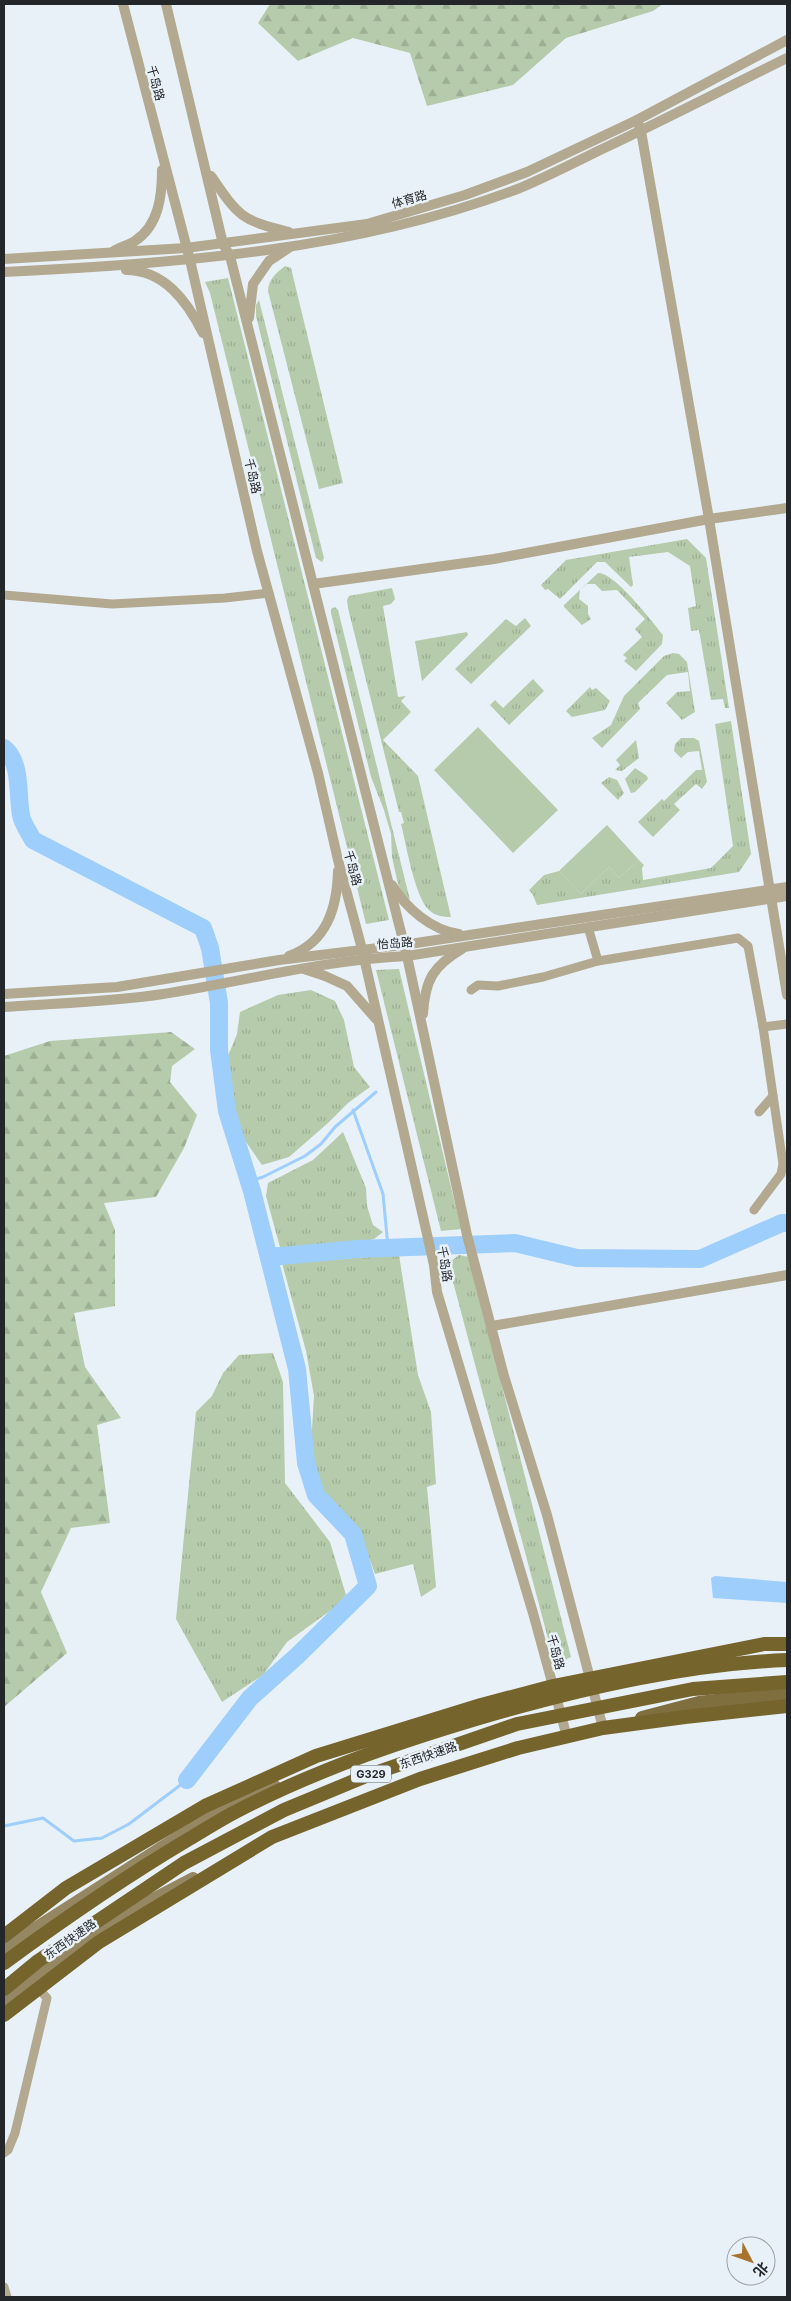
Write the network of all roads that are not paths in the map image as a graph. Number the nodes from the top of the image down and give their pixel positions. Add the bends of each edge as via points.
1 (123, 4) edge
2 (166, 4) edge
3 (787, 40) edge
4 (787, 58) edge
5 (637, 120) junction
6 (641, 131) junction
7 (161, 154) junction
8 (207, 169) junction
9 (294, 234) junction
10 (223, 244) junction
11 (291, 246) junction
12 (186, 248) junction
13 (109, 253) junction
14 (230, 256) junction
15 (4, 259) edge
16 (190, 260) junction
17 (78, 268) junction
18 (4, 272) edge
19 (248, 329) junction
20 (210, 348) junction
21 (787, 508) edge
22 (709, 519) junction
23 (312, 584) junction
24 (269, 593) junction
25 (4, 595) edge
26 (338, 860) junction
27 (387, 879) junction
28 (787, 887) edge
29 (770, 894) junction
30 (787, 896) edge
31 (588, 928) junction
32 (467, 935) junction
33 (404, 945) junction
34 (467, 946) junction
35 (363, 954) junction
36 (407, 956) junction
37 (279, 960) junction
38 (598, 961) junction
39 (298, 968) junction
40 (471, 990) dead end
41 (4, 994) edge
42 (787, 995) edge
43 (4, 1007) edge
44 (377, 1020) junction
45 (787, 1024) edge
46 (422, 1027) junction
47 (763, 1027) junction
48 (773, 1096) junction
49 (759, 1112) dead end
50 (754, 1210) dead end
51 (787, 1275) edge
52 (492, 1326) junction
53 (787, 1644) edge
54 (787, 1655) edge
55 (787, 1660) edge
56 (590, 1678) junction
57 (787, 1682) edge
58 (553, 1686) junction
59 (787, 1692) edge
60 (787, 1706) edge
61 (603, 1728) junction
62 (567, 1737) junction
63 (272, 1837) junction
64 (4, 1936) edge
65 (4, 1948) edge
66 (4, 1963) edge
67 (31, 1980) junction
68 (4, 1989) edge
69 (4, 2003) edge
70 (4, 2015) edge
71 (4, 2153) edge
72 (4, 2287) edge
73 (7, 2297) edge

1 - 7 street, 千岛路
2 - 8 street, 千岛路
3 - 5 street, 体育路
4 - 6 street, 体育路
5 - 6 street
5 - 9 street, 体育路 via 527,172 465,195 367,224
6 - 11 street, 体育路 via 521,188 370,233
6 - 22 street
7 - 12 street, 千岛路
7 - 13 street via 160,199 156,216 135,241
8 - 9 street via 222,194 246,219
8 - 10 street, 千岛路
9 - 10 street, 体育路
10 - 12 street, 体育路
10 - 14 street, 千岛路
11 - 14 street, 体育路
11 - 19 street via 269,261 252,284
12 - 13 street, 体育路
12 - 16 street, 千岛路
13 - 15 street, 体育路
14 - 16 street, 体育路
14 - 19 street, 千岛路
16 - 17 street, 体育路
16 - 20 street, 千岛路
17 - 18 street, 体育路
17 - 20 street via 146,272 157,276 181,298
19 - 23 street, 千岛路
20 - 24 street, 千岛路
21 - 22 street
22 - 23 street via 494,559
22 - 29 street
23 - 27 street, 千岛路
24 - 25 street via 112,604
24 - 26 street, 千岛路
26 - 35 street, 千岛路
26 - 37 street via 335,902 327,926 319,937 295,954
27 - 32 street via 405,904 426,921
27 - 33 street, 千岛路
28 - 29 street
29 - 30 street, 怡岛路
29 - 31 street, 怡岛路
29 - 32 street
29 - 42 street
31 - 34 street, 怡岛路
31 - 38 street
32 - 33 street
33 - 35 street
33 - 36 street, 千岛路
34 - 36 street, 怡岛路
34 - 46 street via 439,964 434,972 424,994
35 - 36 street, 怡岛路
35 - 37 street
35 - 39 street, 怡岛路
35 - 44 street, 千岛路
36 - 46 street, 千岛路
37 - 41 street via 117,987
38 - 40 street via 543,977 498,986 478,985
38 - 47 street via 738,938 748,946
39 - 43 street, 怡岛路 via 154,994
39 - 44 street via 311,970 347,986
44 - 58 street, 千岛路 via 434,1265 437,1292
45 - 47 street
46 - 52 street, 千岛路 via 467,1235
47 - 48 street
48 - 49 street
48 - 50 street via 783,1164 781,1174
51 - 52 street
52 - 56 street, 千岛路 via 504,1376 547,1514
53 - 56 highway via 764,1644
54 - 56 main road
55 - 66 highway, 东西快速路 / G329 via 687,1671 532,1703 416,1736 330,1769 240,1809 162,1855 85,1904
56 - 58 highway
56 - 61 street, 千岛路
57 - 68 highway, 东西快速路 / G329 via 693,1689 517,1724 366,1776 284,1810 184,1863 46,1956
58 - 62 street, 千岛路
58 - 64 highway via 316,1756 205,1806 66,1888
58 - 65 main road via 336,1759 221,1809
59 - 61 main road via 699,1703
60 - 61 highway
61 - 62 highway
62 - 63 highway via 518,1748 420,1779
63 - 67 main road via 128,1912
63 - 70 highway via 99,1942
65 - 67 street
67 - 69 main road
67 - 71 street via 47,1998 15,2133
72 - 73 street

